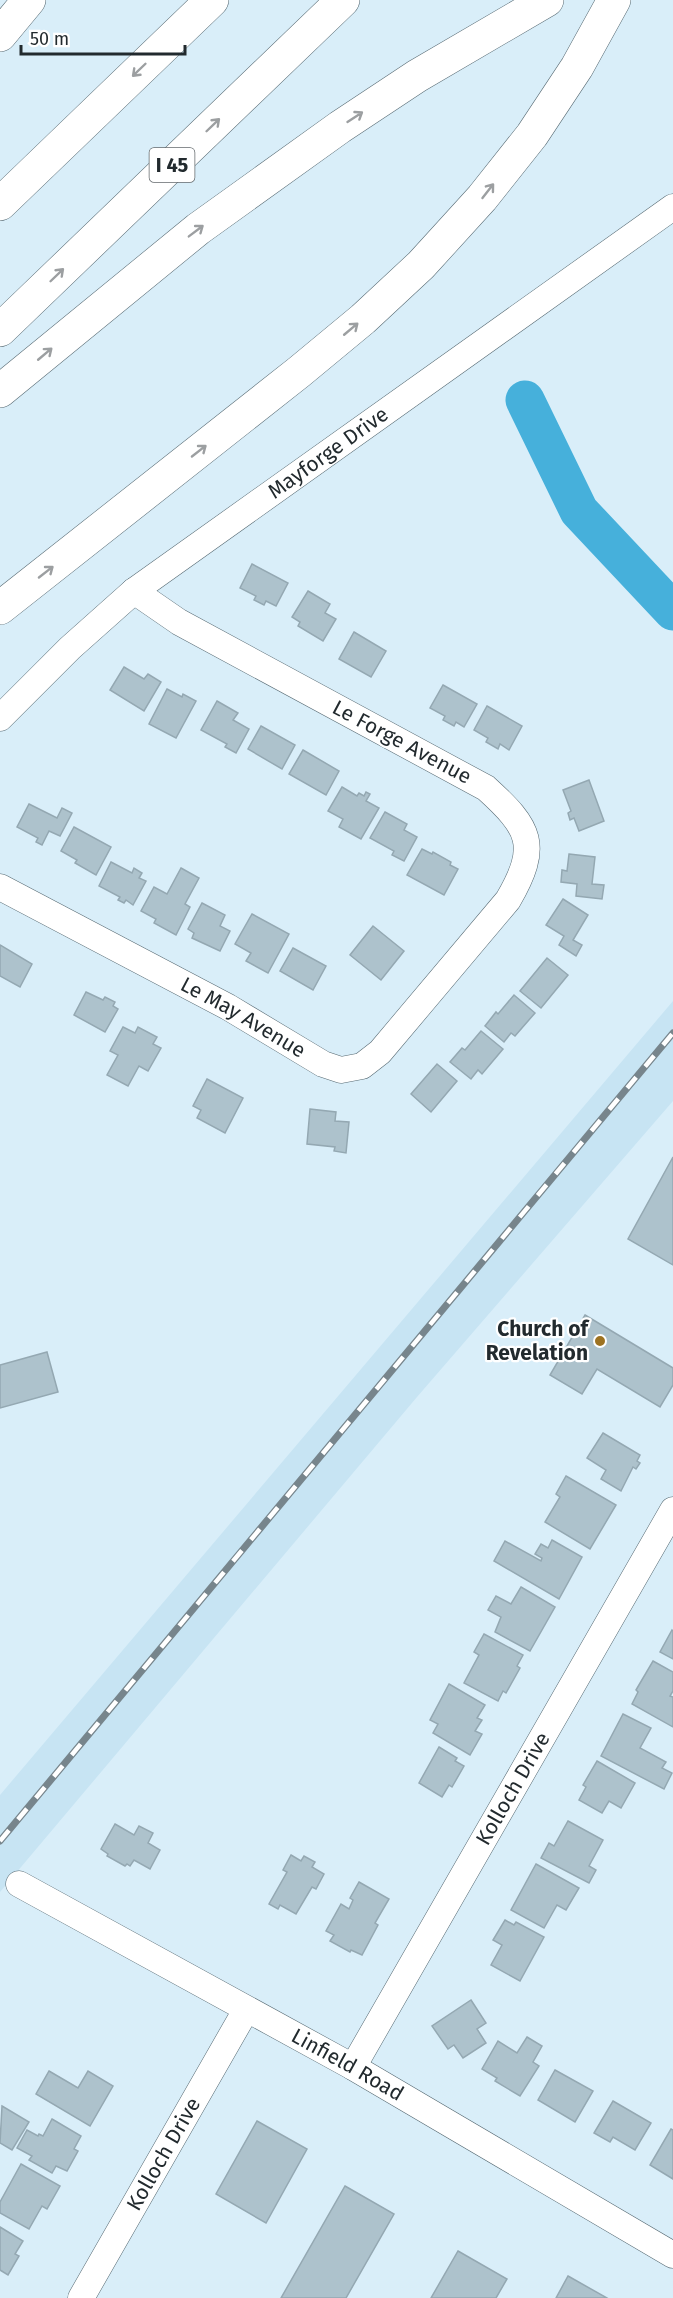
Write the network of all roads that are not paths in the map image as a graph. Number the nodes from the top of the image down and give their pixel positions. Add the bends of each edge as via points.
1 (29, 0) edge
2 (212, 0) edge
3 (343, 0) edge
4 (547, 0) edge
5 (614, 0) edge
6 (0, 35) edge
7 (0, 204) edge
8 (673, 207) edge
9 (0, 330) edge
10 (0, 392) edge
11 (134, 591) junction
12 (0, 608) edge
13 (0, 718) edge
14 (0, 887) edge
15 (458, 961) joint
16 (673, 1510) edge
17 (19, 1884) dead end
18 (246, 2010) junction
19 (353, 2067) junction
20 (673, 2255) edge
21 (81, 2298) edge

1 - 6 highway
2 -> 7 highway
9 -> 3 highway, I 45
10 -> 4 highway via 207,223 340,127 417,76
12 -> 5 highway via 299,372 421,265 532,135 577,67
8 - 11 street, Mayforge Drive
11 - 13 street, Mayforge Drive
11 - 15 street, Le Forge Avenue via 179,622 486,788 510,810 524,830 527,852 521,878
14 - 15 street, Le May Avenue via 228,1007 323,1064 341,1070 362,1066 380,1052
16 - 19 street, Kolloch Drive
17 - 18 street, Linfield Road
18 - 19 street, Linfield Road
18 - 21 street, Kolloch Drive
19 - 20 street, Linfield Road

